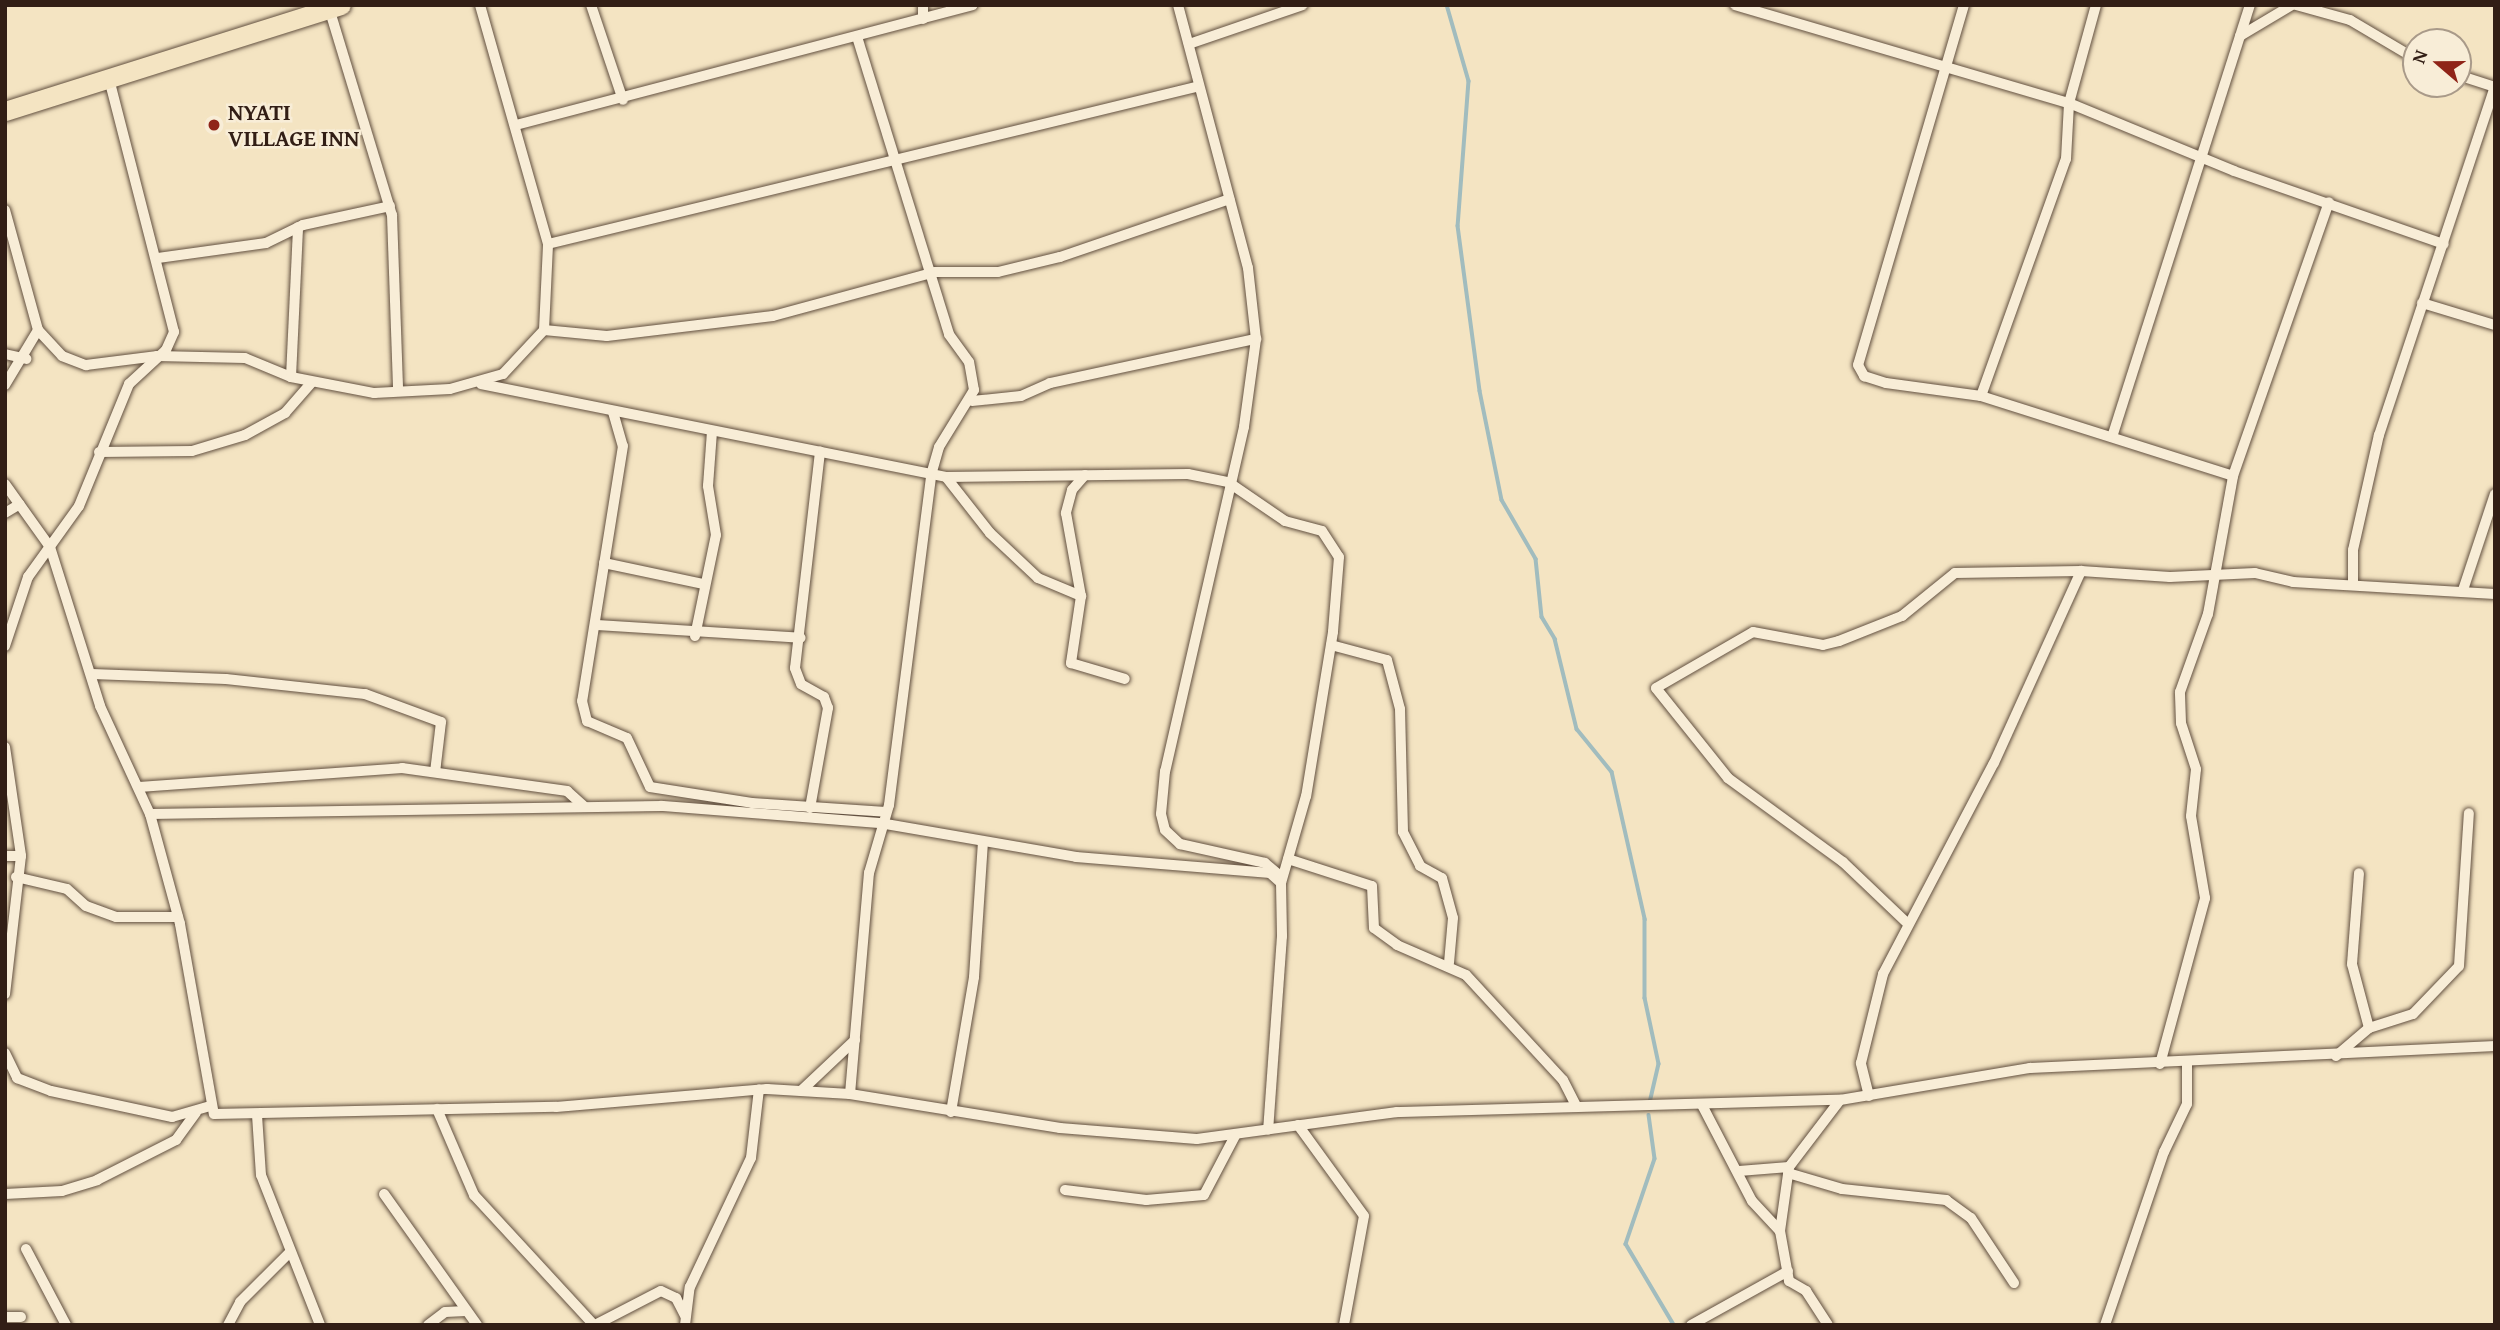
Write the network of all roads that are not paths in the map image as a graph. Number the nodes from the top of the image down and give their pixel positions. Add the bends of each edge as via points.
1 (480, 5) edge
2 (591, 5) edge
3 (923, 5) edge
4 (973, 5) edge
5 (1178, 5) edge
6 (1303, 5) edge
7 (1735, 5) edge
8 (1964, 5) edge
9 (2096, 5) edge
10 (2250, 5) edge
11 (2294, 5) edge
12 (335, 7) edge
13 (923, 19) junction
14 (2240, 36) junction
15 (859, 40) junction
16 (1189, 44) junction
17 (2402, 51) edge
18 (1949, 71) junction
19 (109, 79) junction
20 (2472, 80) edge
21 (1196, 87) junction
22 (2495, 87) edge
23 (623, 100) junction
24 (2069, 103) junction
25 (5, 111) edge
26 (516, 125) junction
27 (900, 158) junction
28 (2200, 158) junction
29 (1229, 199) junction
30 (2329, 202) junction
31 (390, 206) junction
32 (5, 211) edge
33 (298, 228) junction
34 (548, 244) junction
35 (2444, 244) junction
36 (158, 258) junction
37 (935, 272) junction
38 (2422, 303) junction
39 (2495, 325) edge
40 (38, 330) junction
41 (544, 330) junction
42 (1256, 339) junction
43 (5, 354) edge
44 (157, 356) junction
45 (26, 359) junction
46 (291, 377) junction
47 (312, 382) junction
48 (481, 384) junction
49 (5, 385) edge
50 (398, 391) junction
51 (1981, 396) junction
52 (972, 401) junction
53 (613, 412) junction
54 (712, 431) junction
55 (2113, 434) junction
56 (99, 452) junction
57 (820, 452) junction
58 (931, 475) junction
59 (1085, 475) junction
60 (2233, 476) junction
61 (946, 477) junction
62 (1228, 482) junction
63 (5, 484) edge
64 (2495, 494) edge
65 (20, 504) junction
66 (5, 513) edge
67 (50, 547) junction
68 (604, 563) junction
69 (2081, 571) junction
70 (2217, 571) junction
71 (2353, 582) junction
72 (704, 584) junction
73 (2463, 590) junction
74 (2495, 594) edge
75 (1081, 596) junction
76 (5, 610) edge
77 (13, 622) junction
78 (597, 625) junction
79 (695, 635) junction
80 (802, 638) junction
81 (1331, 645) junction
82 (5, 646) edge
83 (92, 674) junction
84 (1125, 679) dead end
85 (5, 747) edge
86 (435, 772) junction
87 (139, 787) junction
88 (585, 807) junction
89 (810, 808) junction
90 (2469, 813) dead end
91 (150, 814) junction
92 (883, 818) junction
93 (983, 843) junction
94 (5, 856) edge
95 (21, 856) junction
96 (1288, 859) junction
97 (2360, 873) dead end
98 (16, 877) junction
99 (1280, 879) junction
100 (178, 917) junction
101 (1906, 922) junction
102 (1449, 963) junction
103 (5, 994) edge
104 (2369, 1028) junction
105 (855, 1040) junction
106 (2495, 1046) edge
107 (5, 1053) edge
108 (2336, 1056) junction
109 (2187, 1063) junction
110 (2160, 1064) junction
111 (759, 1089) junction
112 (802, 1090) junction
113 (850, 1094) junction
114 (1869, 1096) junction
115 (1840, 1100) junction
116 (1702, 1105) junction
117 (208, 1107) junction
118 (1577, 1107) junction
119 (436, 1109) junction
120 (196, 1112) junction
121 (951, 1112) junction
122 (257, 1115) junction
123 (1298, 1125) junction
124 (1268, 1129) junction
125 (1235, 1136) junction
126 (1789, 1170) junction
127 (1739, 1171) junction
128 (1065, 1190) dead end
129 (5, 1194) edge
130 (384, 1194) dead end
131 (1780, 1231) junction
132 (26, 1249) dead end
133 (288, 1254) junction
134 (1788, 1271) junction
135 (2014, 1283) dead end
136 (466, 1311) junction
137 (5, 1317) edge
138 (22, 1317) dead end
139 (685, 1320) edge
140 (66, 1325) edge
141 (228, 1325) edge
142 (320, 1325) edge
143 (428, 1325) edge
144 (477, 1325) edge
145 (594, 1325) edge
146 (1344, 1325) edge
147 (1692, 1325) edge
148 (1828, 1325) edge
149 (2105, 1325) edge

1 - 26 street
2 - 23 street
3 - 13 street
4 - 13 street
5 - 16 street
6 - 16 street
7 - 18 street
8 - 18 street
9 - 24 street
10 - 14 street
11 - 14 street
11 - 17 street via 2350,20
12 - 19 highway
12 - 31 street
13 - 15 street
14 - 28 street
15 - 23 street
15 - 27 street
16 - 21 street
18 - 24 street
18 - 51 street via 1858,365 1864,376 1886,383
19 - 25 highway
19 - 36 street
20 - 22 street
21 - 27 street
21 - 29 street
22 - 35 street
23 - 26 street
24 - 28 street
24 - 51 street via 2071,137 2059,184
26 - 34 street
27 - 34 street
27 - 37 street
28 - 30 street
28 - 55 street
29 - 37 street via 1047,260 998,272
29 - 42 street via 1254,296
30 - 35 street
30 - 60 street
31 - 33 street
31 - 50 street via 397,253
32 - 40 street
33 - 36 street via 266,243
33 - 46 street
34 - 41 street
35 - 38 street
36 - 44 street via 174,332
37 - 41 street via 817,307 720,324 607,336
37 - 52 street via 949,334 969,362
38 - 39 street
38 - 71 street via 2379,435 2353,550
40 - 44 street via 62,356 86,366
40 - 45 street
41 - 48 street via 518,362
42 - 52 street via 1049,383 1021,396
42 - 62 street
43 - 45 street
44 - 46 street via 245,358
44 - 56 street via 129,384
45 - 49 street
46 - 47 street
47 - 50 street
47 - 56 street via 285,413 245,435 191,452
48 - 50 street
48 - 53 street
51 - 55 street via 2050,422
52 - 58 street via 939,447
53 - 54 street
53 - 68 street via 623,446
54 - 57 street
54 - 72 street via 708,486 716,535
55 - 60 street
56 - 67 street via 79,506
57 - 58 street
57 - 80 street
58 - 61 street
58 - 92 street
59 - 61 street
59 - 62 street via 1188,474
59 - 75 street via 1072,490 1066,513
60 - 70 street
61 - 75 street via 990,533 1038,578
62 - 81 street via 1285,521 1332,538 1340,571
62 - 99 street via 1165,771 1161,814 1165,830 1180,844 1265,863
63 - 65 street
64 - 73 street
65 - 66 street
65 - 67 street
67 - 77 street via 28,577
67 - 83 street
68 - 72 street
68 - 78 street
69 - 70 street via 2170,577
69 - 101 street via 1994,763
69 - 101 street via 1955,573 1902,616 1839,642 1823,645 1753,632 1656,688 1728,778 1843,862
70 - 71 street via 2293,582
70 - 110 street via 2179,707 2196,769 2191,816 2203,909
71 - 73 street via 2380,589
72 - 79 street
73 - 74 street
75 - 84 street via 1071,663
76 - 77 street
77 - 82 street
78 - 79 street
78 - 89 street via 583,715 592,725 627,738 650,787
79 - 80 street via 710,630
80 - 89 street via 796,677 824,697 829,725
81 - 96 street
81 - 102 street via 1387,660 1400,709 1403,832 1420,866 1442,878 1453,918
83 - 86 street via 226,679 365,694 441,722
83 - 87 street via 113,739
85 - 95 street
86 - 87 street via 353,769
86 - 88 street via 567,791
87 - 91 street
88 - 91 street
88 - 92 street via 662,806
89 - 92 street
90 - 104 street via 2459,966 2413,1014
91 - 100 street
92 - 93 street
92 - 105 street via 869,873
93 - 99 street
93 - 121 street via 974,977
94 - 95 street
95 - 98 street
96 - 99 street
96 - 102 street via 1372,886 1371,920 1379,933
97 - 104 street via 2352,964
98 - 100 street via 67,889 86,906 116,917
98 - 103 street
99 - 124 street
100 - 117 street
101 - 114 street via 1870,1011 1861,1063
102 - 118 street via 1563,1080
104 - 108 street
105 - 112 street
105 - 113 street
106 - 108 street via 2463,1043
107 - 120 street via 17,1078 51,1091 172,1117
108 - 109 street via 2218,1056
109 - 110 street
109 - 149 street via 2188,1104 2164,1152
110 - 114 street via 2030,1068
111 - 112 street
111 - 119 street via 621,1103
111 - 139 street via 751,1158 700,1264
112 - 113 street
113 - 121 street
114 - 115 street
115 - 116 street
115 - 126 street
116 - 118 street
116 - 127 street via 1717,1142
117 - 120 street
117 - 122 street via 220,1116
118 - 123 street via 1397,1112
119 - 122 street
119 - 145 street via 474,1195
120 - 129 street via 176,1140 97,1180
121 - 125 street via 1175,1139
122 - 133 street via 261,1175
123 - 124 street
123 - 146 street via 1364,1216
124 - 125 street
125 - 128 street via 1204,1195 1146,1199
126 - 127 street
126 - 131 street
126 - 135 street via 1842,1189 1946,1200 1971,1218
127 - 131 street via 1752,1201
130 - 136 street
131 - 134 street
132 - 140 street
133 - 141 street via 240,1303
133 - 142 street
134 - 147 street
134 - 148 street via 1789,1281 1806,1291
136 - 143 street via 445,1312
136 - 144 street
137 - 138 street
139 - 145 street via 676,1298 661,1291

